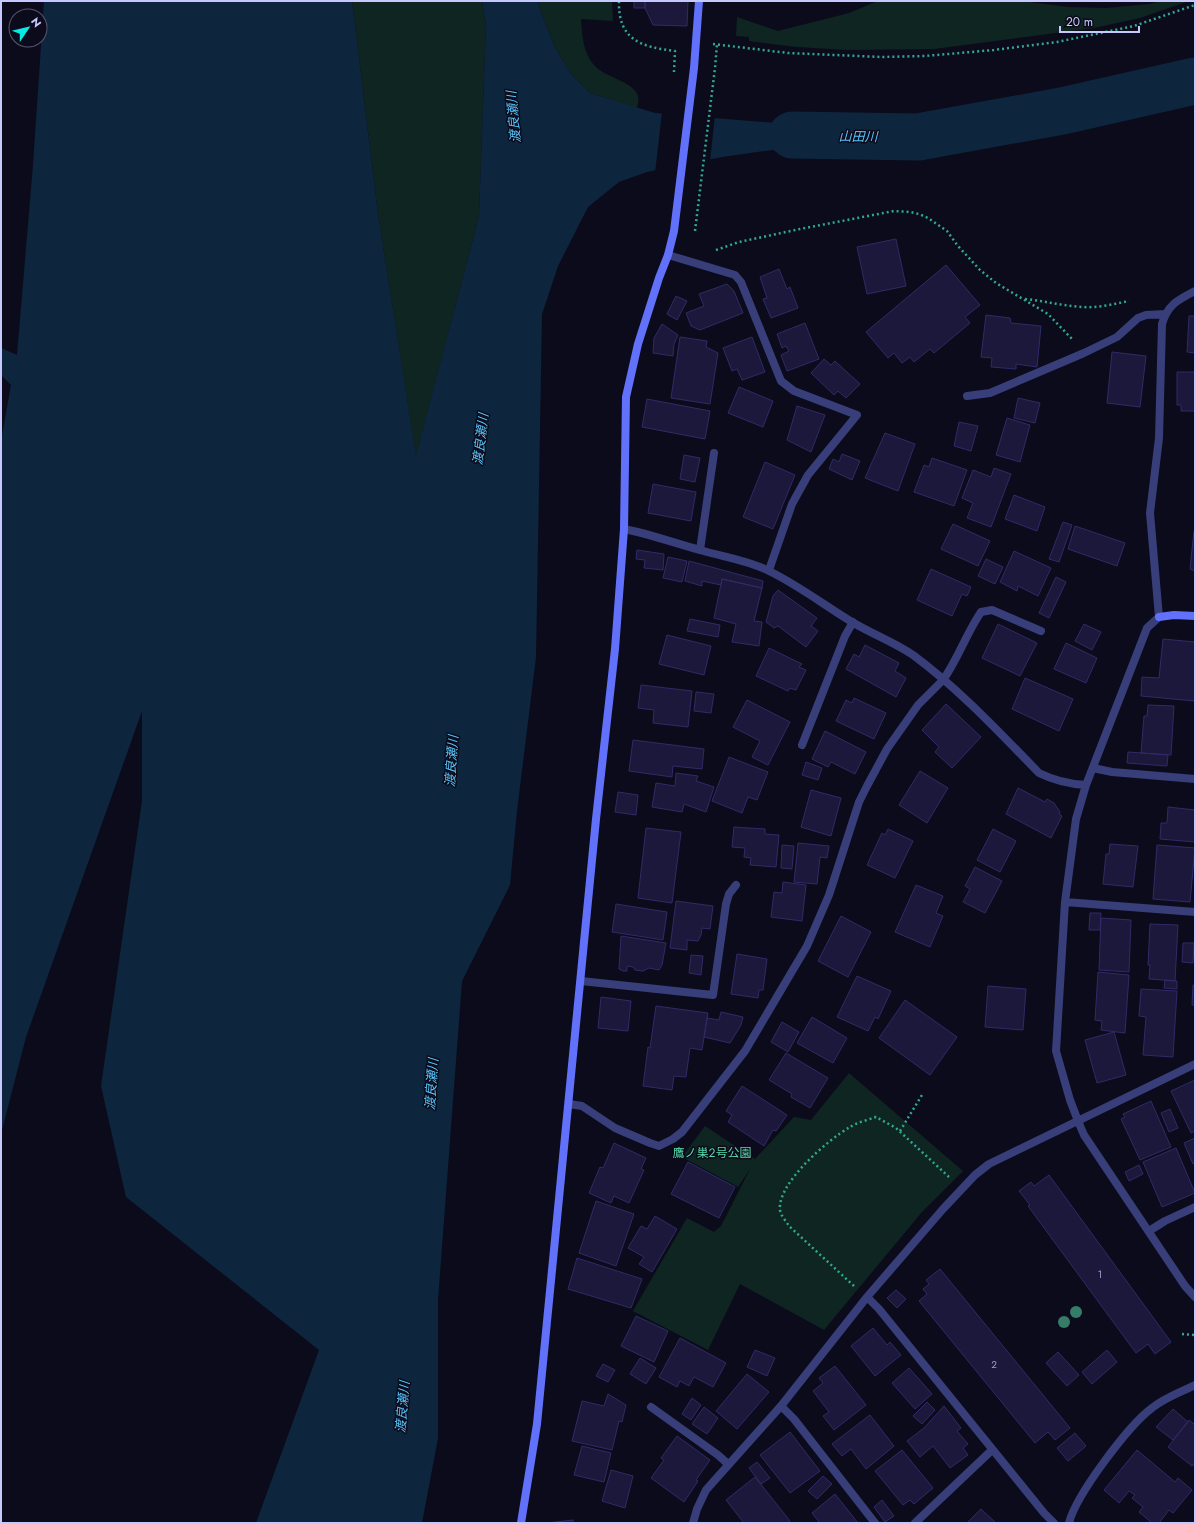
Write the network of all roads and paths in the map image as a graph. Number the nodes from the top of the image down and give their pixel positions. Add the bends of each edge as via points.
1 (619, 1) edge
2 (699, 1) edge
3 (1195, 5) edge
4 (697, 42) junction
5 (717, 44) junction
6 (674, 69) dead end
7 (695, 231) dead end
8 (668, 255) junction
9 (685, 260) junction
10 (1195, 291) edge
11 (1024, 299) junction
12 (1133, 300) dead end
13 (1165, 314) junction
14 (1084, 352) junction
15 (967, 396) dead end
16 (714, 453) dead end
17 (624, 529) junction
18 (700, 550) junction
19 (769, 570) junction
20 (1195, 616) edge
21 (1159, 617) junction
22 (853, 622) junction
23 (1041, 631) dead end
24 (943, 680) junction
25 (802, 745) dead end
26 (1093, 768) junction
27 (1195, 779) edge
28 (1086, 785) junction
29 (736, 885) dead end
30 (1065, 902) junction
31 (1195, 912) edge
32 (581, 981) junction
33 (1195, 1064) edge
34 (922, 1094) dead end
35 (569, 1104) junction
36 (1078, 1121) junction
37 (900, 1131) junction
38 (962, 1188) junction
39 (1195, 1207) edge
40 (1149, 1231) junction
41 (866, 1297) junction
42 (1195, 1297) edge
43 (1182, 1334) dead end
44 (1195, 1335) edge
45 (1195, 1385) edge
46 (781, 1406) junction
47 (651, 1407) dead end
48 (992, 1450) junction
49 (728, 1464) junction
50 (522, 1523) edge
51 (693, 1523) edge
52 (875, 1523) edge
53 (915, 1523) edge
54 (1054, 1523) edge
55 (1069, 1523) edge

1 - 6 path via 621,25 634,40 675,51
2 - 4 street
3 - 5 path via 1134,26 1057,42 925,56 882,58 788,54
4 - 5 path
4 - 8 street via 674,231
5 - 7 path
8 - 9 street
8 - 17 street via 644,322 626,397
9 - 11 path via 739,242 894,211 910,212 928,218 946,230 980,270 996,283
9 - 19 street via 735,274 741,282 781,381 794,391 857,414 801,487 792,504
10 - 13 street via 1170,306
11 - 12 path via 1084,307 1108,306
11 - 14 path via 1048,314
13 - 14 street via 1138,318 1117,337
13 - 21 street via 1162,324 1159,438 1150,513
14 - 15 street via 990,393
16 - 18 street
17 - 18 street
17 - 32 street via 615,649
18 - 19 street
19 - 22 street
20 - 21 street
21 - 26 street via 1147,628
22 - 24 street via 912,655
22 - 25 street via 845,636
23 - 24 street via 992,610 981,612
24 - 28 street via 1039,773 1067,784
24 - 35 street via 918,705 887,749 867,786 829,895 807,946 744,1051 682,1132 659,1146 650,1144 616,1128 582,1106
26 - 27 street
26 - 28 street
28 - 30 street via 1076,819
29 - 32 street via 728,894 713,995
30 - 31 street
30 - 36 street via 1056,1051
32 - 35 street
33 - 36 street
34 - 37 path
35 - 50 street via 537,1424
36 - 38 street via 989,1164
36 - 40 street via 1084,1135
37 - 38 path
37 - 41 path via 876,1116 850,1126 798,1170 781,1200 782,1217 789,1226
38 - 41 street
39 - 40 street
40 - 42 street
41 - 46 street
41 - 48 street via 879,1309
43 - 44 path
45 - 55 street via 1153,1407 1137,1422 1074,1507
46 - 49 street
46 - 52 street
47 - 49 street
48 - 53 street
48 - 54 street
49 - 51 street via 706,1490

